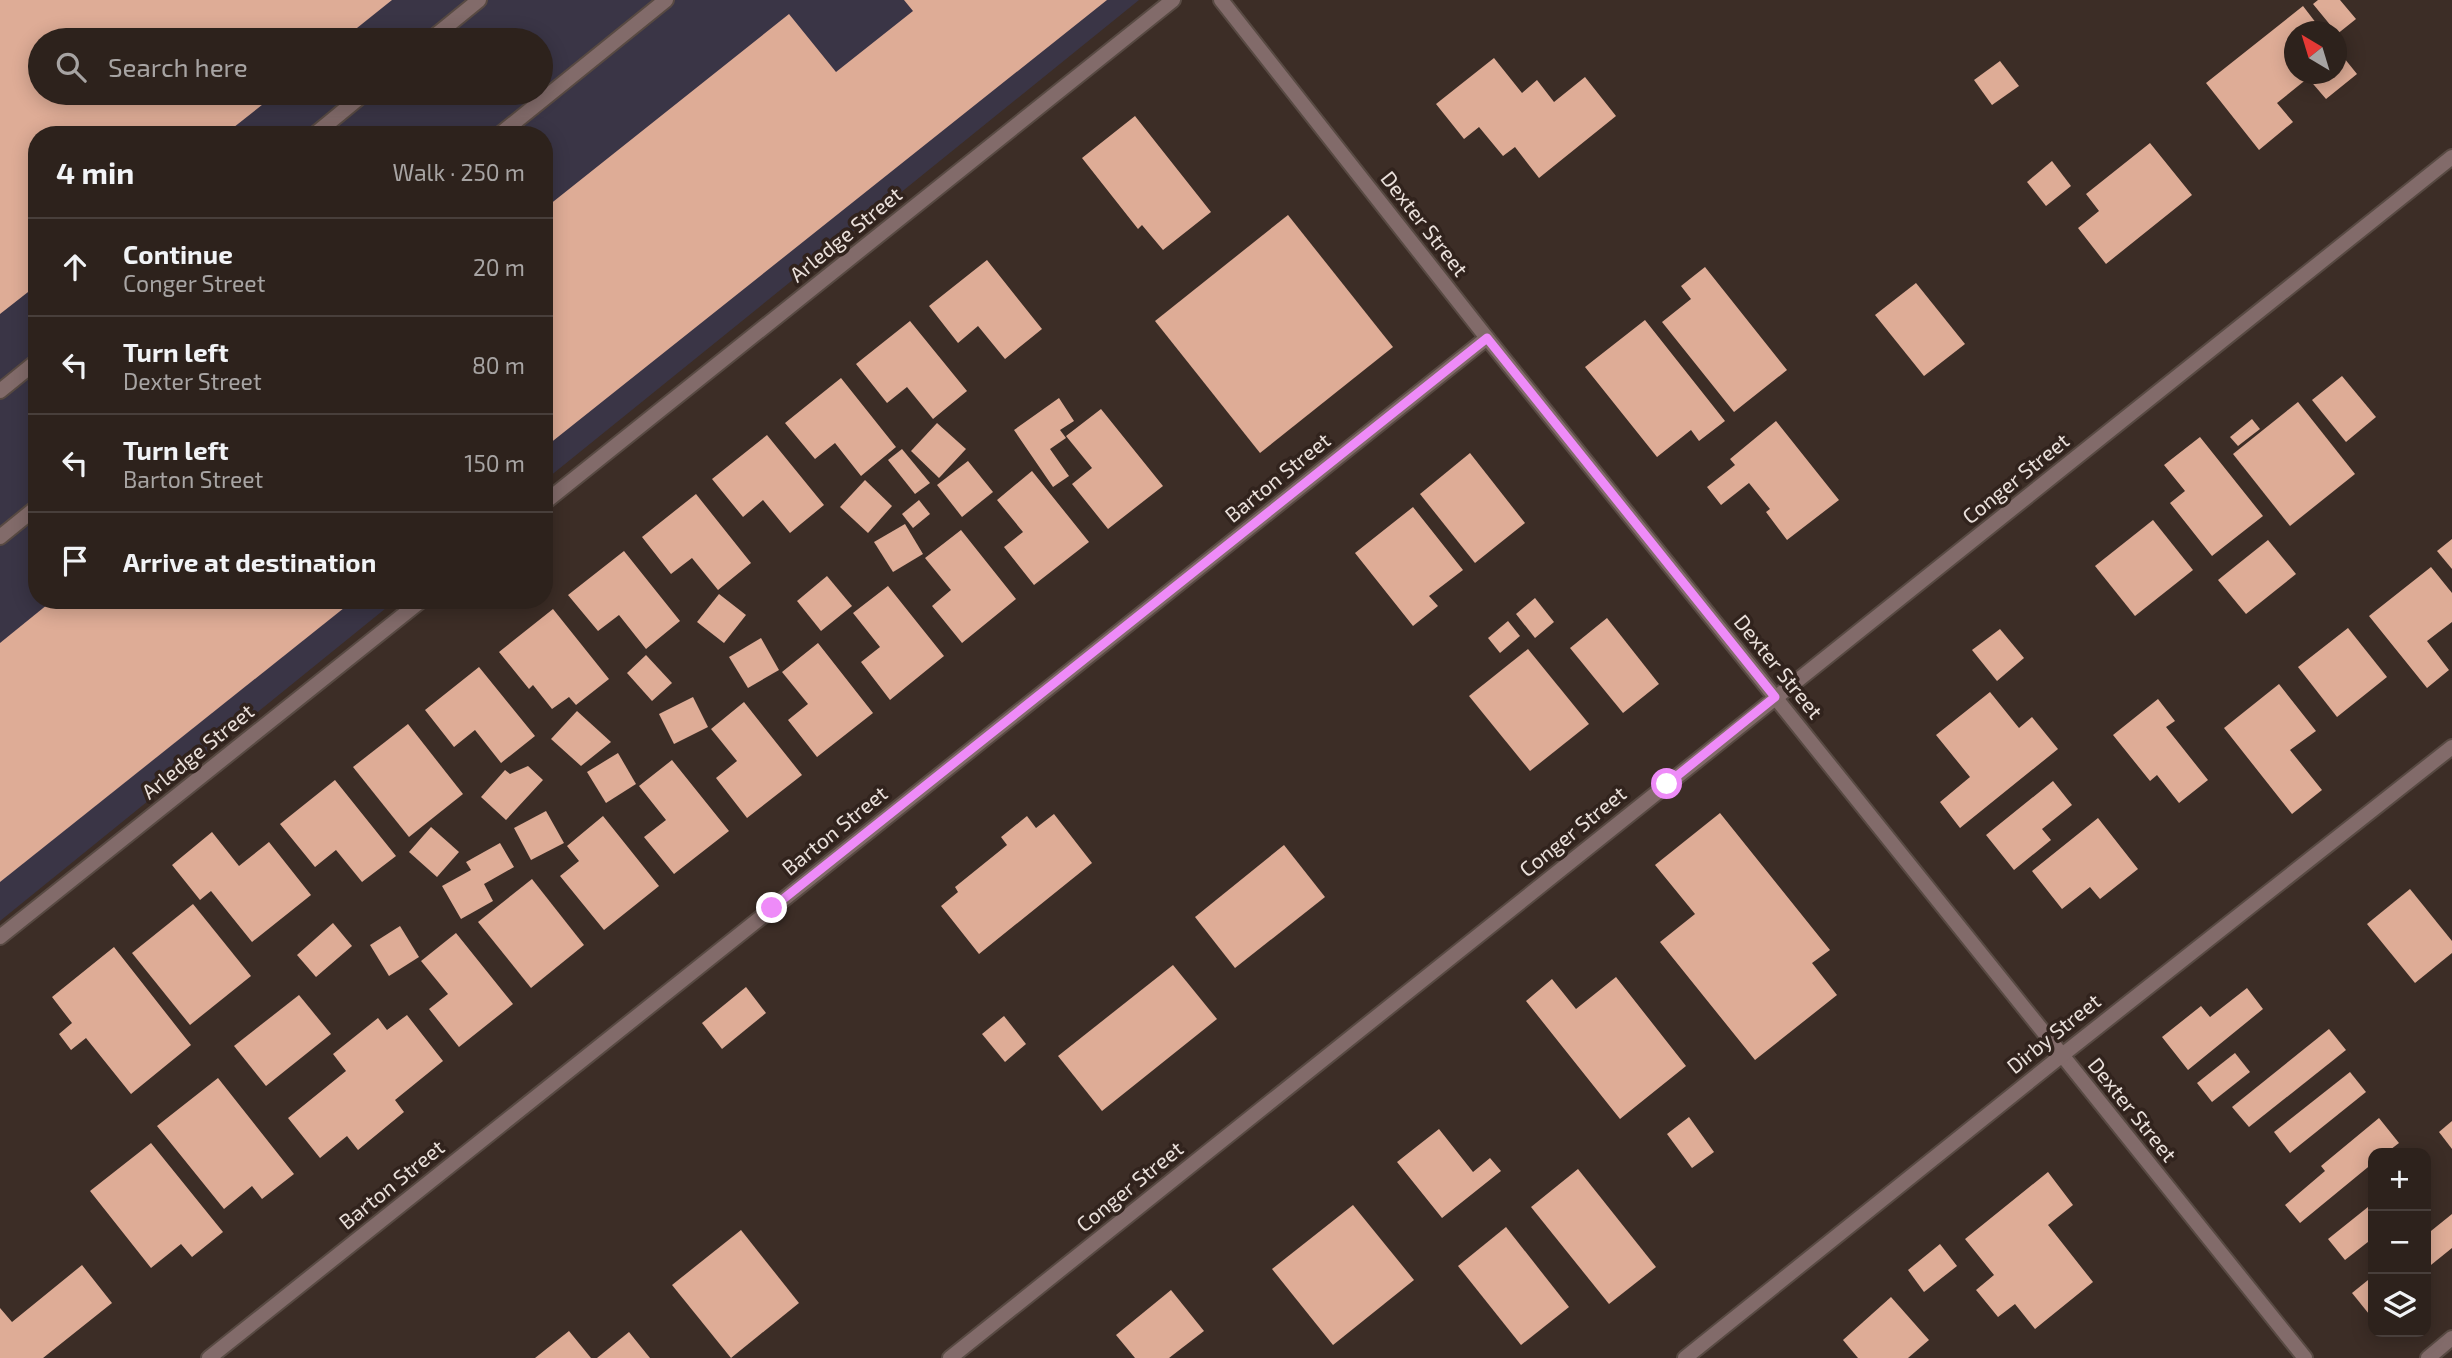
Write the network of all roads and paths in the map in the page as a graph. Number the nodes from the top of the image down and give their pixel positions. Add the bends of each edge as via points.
1 (479, 0) edge
2 (666, 0) edge
3 (1173, 0) edge
4 (1221, 0) edge
5 (445, 28) edge
6 (553, 91) edge
7 (350, 105) edge
8 (536, 105) edge
9 (325, 126) edge
10 (510, 126) edge
11 (2452, 157) edge
12 (1487, 338) junction
13 (28, 368) edge
14 (0, 391) edge
15 (553, 496) edge
16 (28, 514) edge
17 (0, 537) edge
18 (411, 609) edge
19 (1775, 697) junction
20 (2452, 747) edge
21 (0, 937) edge
22 (2061, 1056) junction
23 (2452, 1338) edge
24 (209, 1358) edge
25 (950, 1358) edge
26 (1685, 1358) edge
27 (2305, 1358) edge
28 (2428, 1358) edge

1 - 5 street
2 - 6 street
3 - 15 street, Arledge Street
4 - 12 street, Dexter Street
7 - 9 street
8 - 10 street
11 - 19 street, Conger Street
12 - 19 street, Dexter Street
12 - 24 street, Barton Street
13 - 14 street
16 - 17 street
18 - 21 street, Arledge Street
19 - 22 street, Dexter Street
19 - 25 street, Conger Street
20 - 22 street, Dirby Street
22 - 26 street, Dirby Street
22 - 27 street, Dexter Street
23 - 28 street

